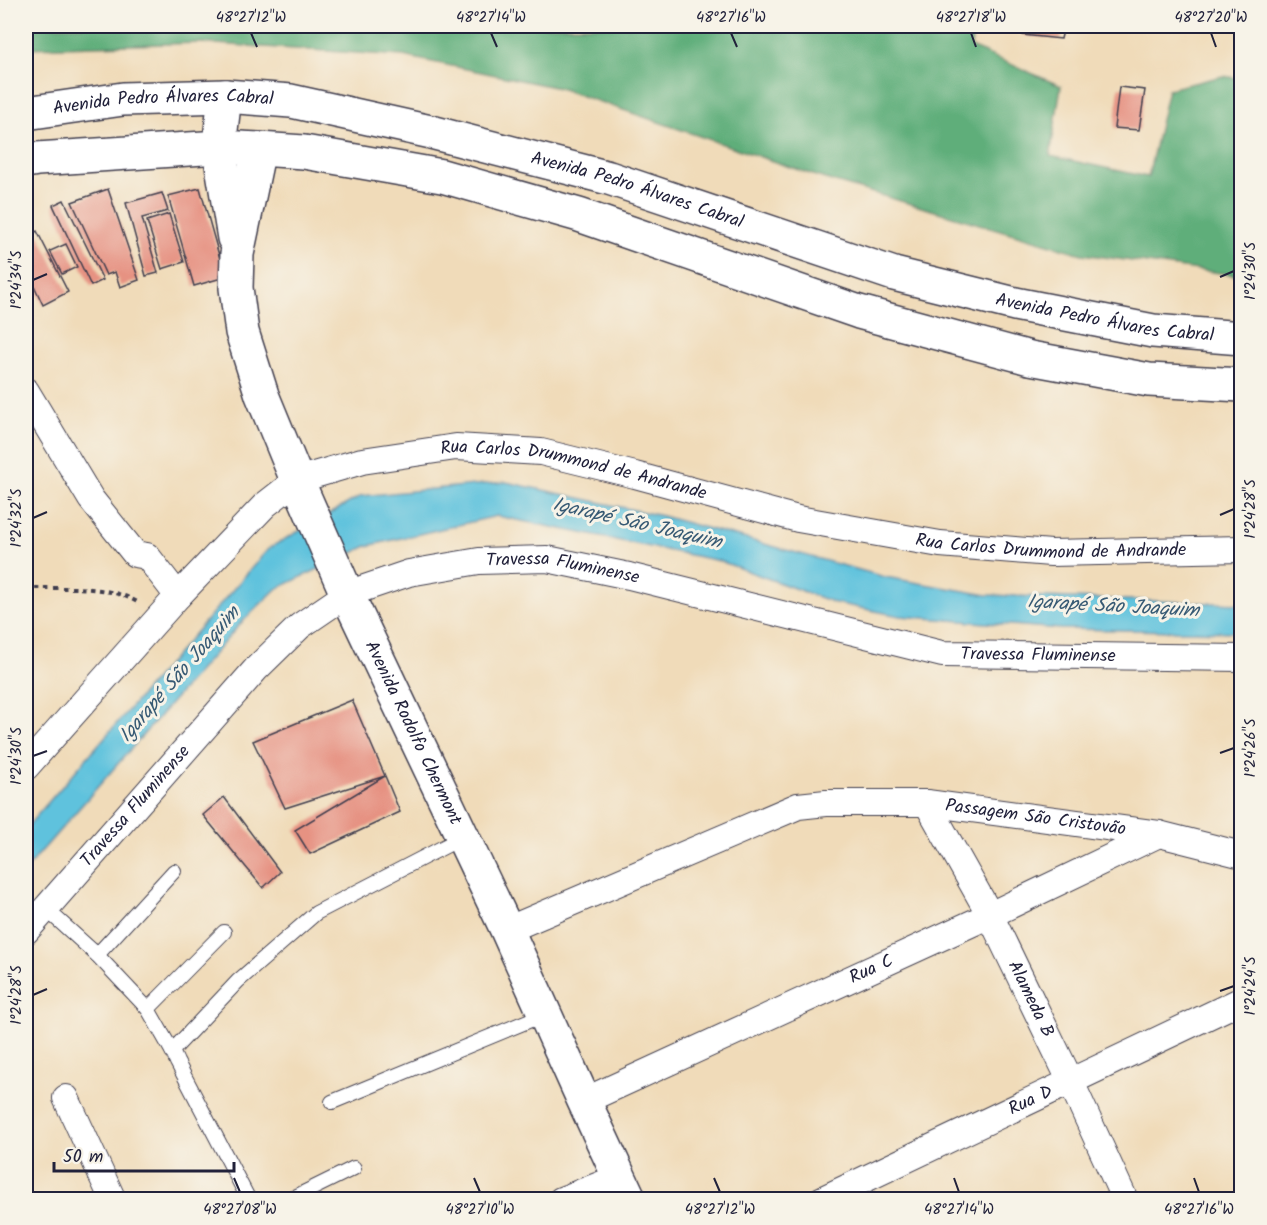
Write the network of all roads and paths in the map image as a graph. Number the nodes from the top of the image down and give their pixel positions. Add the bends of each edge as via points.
1 (225, 96) junction
2 (26, 113) edge
3 (219, 147) junction
4 (259, 149) junction
5 (26, 161) edge
6 (237, 254) junction
7 (1242, 338) edge
8 (1242, 386) edge
9 (26, 391) edge
10 (301, 489) junction
11 (1242, 549) edge
12 (344, 586) junction
13 (26, 588) edge
14 (178, 596) junction
15 (158, 619) junction
16 (1242, 658) edge
17 (26, 767) edge
18 (927, 803) junction
19 (1160, 834) junction
20 (463, 837) junction
21 (1242, 855) edge
22 (174, 871) dead end
23 (45, 908) junction
24 (990, 915) junction
25 (507, 930) junction
26 (26, 931) edge
27 (224, 932) dead end
28 (97, 955) junction
29 (1242, 1000) edge
30 (148, 1009) junction
31 (545, 1014) junction
32 (172, 1052) junction
33 (1070, 1080) junction
34 (66, 1098) dead end
35 (584, 1101) junction
36 (332, 1102) dead end
37 (354, 1168) dead end
38 (625, 1188) edge
39 (112, 1200) edge
40 (249, 1200) edge
41 (289, 1200) edge
42 (561, 1200) edge
43 (821, 1200) edge
44 (1125, 1200) edge

1 - 2 main road, Avenida Pedro Álvares Cabral via 123,99
1 - 3 main road, Avenida Rodolfo Chermont
1 - 7 main road, Avenida Pedro Álvares Cabral via 291,101 609,178 894,274 1015,304 1153,331
3 - 4 main road
3 - 5 main road
3 - 6 main road, Avenida Rodolfo Chermont
4 - 6 main road, Avenida Rodolfo Chermont
4 - 8 main road via 304,152 442,176 579,216 859,312 1030,358 1149,380
6 - 10 main road, Avenida Rodolfo Chermont via 236,288 242,332 262,395
9 - 14 street via 91,499 135,554 147,556
10 - 11 street, Rua Carlos Drummond de Andrande via 362,461 456,447 541,452 798,519 940,544 1051,553
10 - 12 main road, Avenida Rodolfo Chermont
10 - 14 street, Rua Carlos Drummond de Andrande via 265,504
12 - 16 street, Travessa Fluminense via 479,561 547,559 942,654
12 - 20 main road, Avenida Rodolfo Chermont
12 - 23 street, Travessa Fluminense via 256,669
13 - 15 path via 80,588 126,595 146,606
14 - 15 street, Rua Carlos Drummond de Andrande
15 - 17 street, Rua Carlos Drummond de Andrande
18 - 19 street, Passagem São Cristovão
18 - 24 street, Alameda B
18 - 25 street, Passagem São Cristovão via 798,806
19 - 21 street, Passagem São Cristovão
19 - 24 street, Rua C
20 - 25 main road, Avenida Rodolfo Chermont
20 - 32 lane via 316,913 238,981
22 - 28 lane
23 - 26 street, Travessa Fluminense
23 - 28 lane
24 - 33 street, Alameda B
24 - 35 street, Rua C
25 - 31 main road, Avenida Rodolfo Chermont
27 - 30 lane
28 - 30 lane
29 - 33 street, Rua D
30 - 32 lane
31 - 35 main road, Avenida Rodolfo Chermont
31 - 36 lane
32 - 40 lane
33 - 43 street, Rua D
33 - 44 street, Alameda B
34 - 39 street
35 - 38 main road, Avenida Rodolfo Chermont
37 - 41 lane
38 - 42 street

